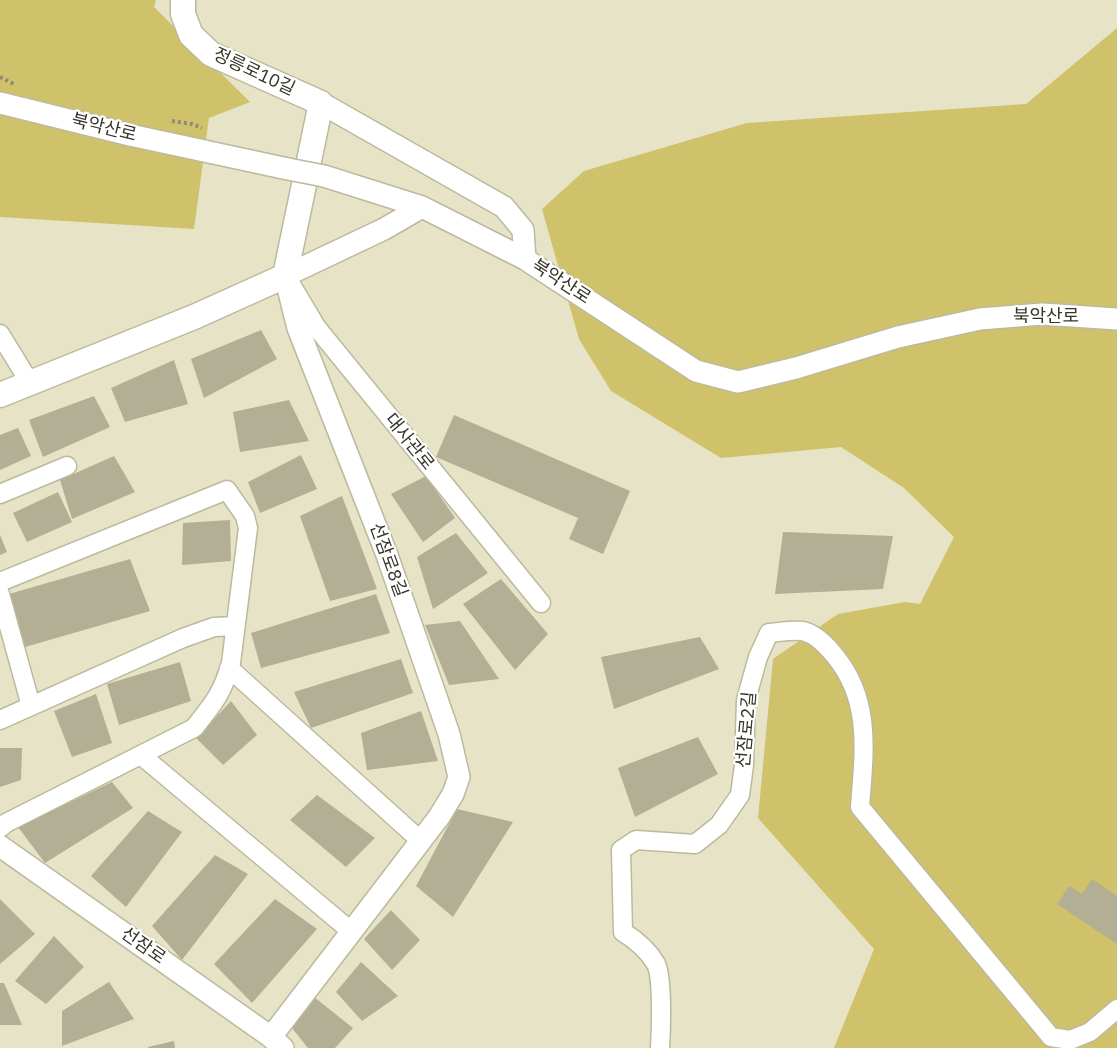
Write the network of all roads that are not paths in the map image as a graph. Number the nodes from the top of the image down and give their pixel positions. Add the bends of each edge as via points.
1 (183, 0) edge
2 (0, 103) edge
3 (321, 103) junction
4 (422, 207) junction
5 (525, 259) junction
6 (285, 276) junction
7 (1117, 319) edge
8 (0, 334) edge
9 (30, 383) junction
10 (0, 395) edge
11 (67, 466) dead end
12 (0, 494) edge
13 (0, 582) edge
14 (0, 594) edge
15 (541, 603) dead end
16 (235, 626) junction
17 (229, 668) junction
18 (31, 706) junction
19 (0, 720) edge
20 (142, 756) junction
21 (0, 828) edge
22 (421, 841) junction
23 (0, 846) edge
24 (352, 932) junction
25 (1117, 1009) edge
26 (277, 1043) edge
27 (660, 1048) edge

1 - 3 main road, 정릉로10길 via 183,14 191,35 211,54
2 - 4 street, 북악산로, bridge via 324,176
3 - 5 street via 504,207 523,231
3 - 6 main road
4 - 5 street, 북악산로
4 - 6 street via 384,230
5 - 7 street, 북악산로 via 696,371 738,382 898,337 981,319 1042,314
6 - 9 main road
6 - 15 street, 대사관로 via 317,328
6 - 22 street, 선잠로8길 via 298,328 387,555 449,734 459,777 440,817
8 - 9 street
9 - 10 main road
11 - 12 street
13 - 16 street via 227,490 245,516 248,528
14 - 18 street
16 - 17 street
16 - 18 street via 214,627 183,639
17 - 20 street via 215,702 194,728
17 - 22 street
18 - 19 street
20 - 21 street
20 - 24 street
22 - 24 street, 선잠로8길
23 - 26 street, 선잠로
24 - 26 street, 선잠로8길
25 - 27 street, 선잠로2길 via 1090,1032 1071,1040 1051,1037 860,807 865,748 861,706 847,670 826,644 804,631 769,633 746,700 740,795 719,825 694,844 636,840 621,850 623,932 638,941 657,966 662,1013

